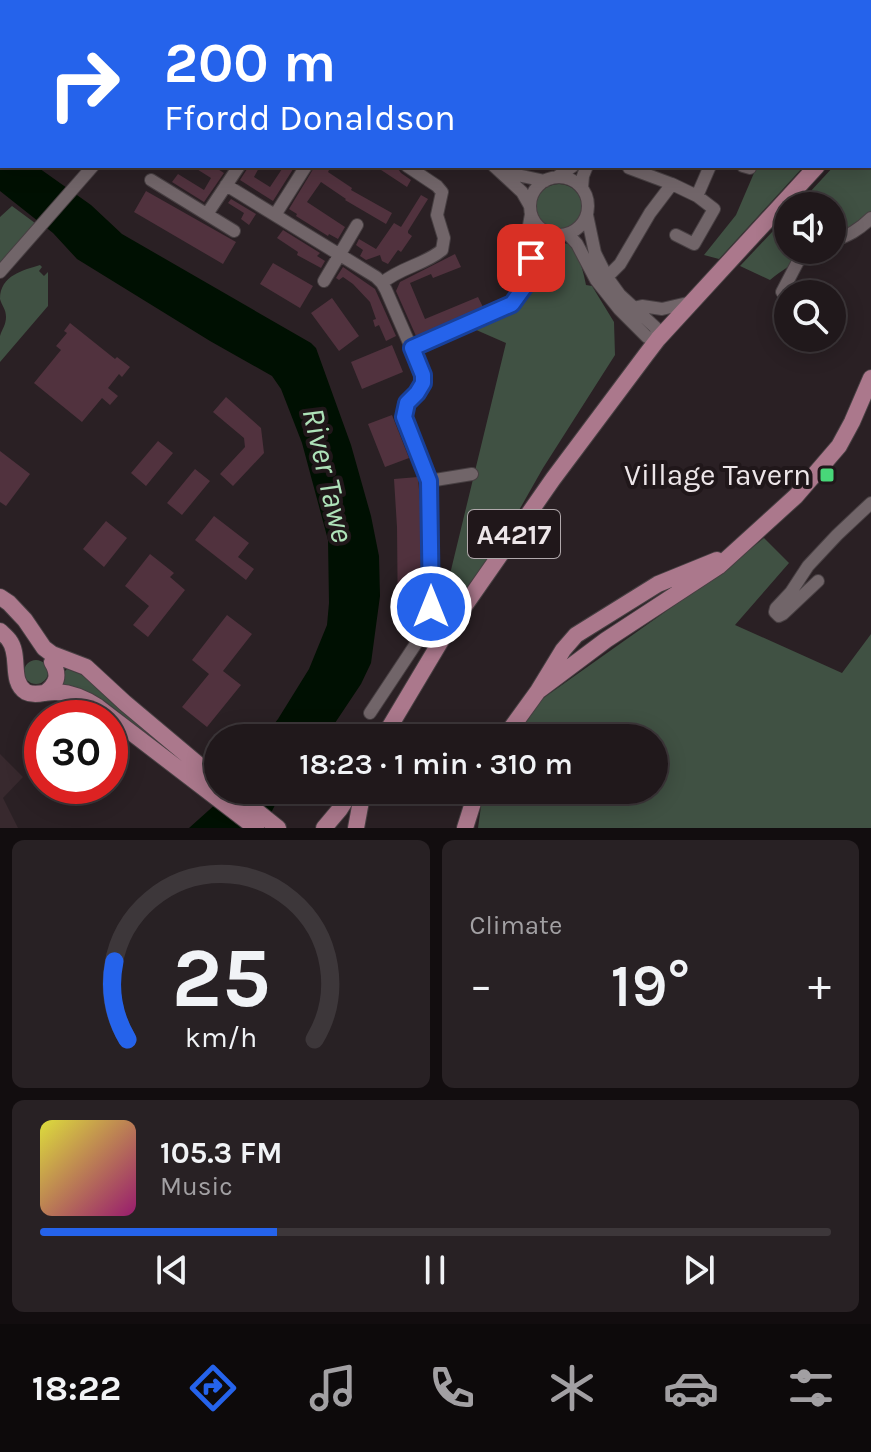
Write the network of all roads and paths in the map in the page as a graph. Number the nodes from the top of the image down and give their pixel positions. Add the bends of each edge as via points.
1 (233, 168) edge
2 (305, 168) edge
3 (410, 168) edge
4 (498, 168) edge
5 (501, 168) edge
6 (570, 168) edge
7 (586, 168) edge
8 (629, 168) dead end
9 (709, 168) edge
10 (815, 168) edge
11 (89, 171) edge
12 (551, 179) junction
13 (151, 180) dead end
14 (672, 184) junction
15 (226, 185) junction
16 (582, 188) junction
17 (697, 196) junction
18 (530, 210) junction
19 (207, 214) junction
20 (275, 215) junction
21 (587, 215) junction
22 (871, 218) edge
23 (357, 225) dead end
24 (234, 231) dead end
25 (568, 234) junction
26 (553, 235) junction
27 (676, 235) dead end
28 (846, 237) edge
29 (339, 254) junction
30 (531, 258) junction
31 (0, 272) edge
32 (607, 277) junction
33 (324, 281) dead end
34 (382, 283) junction
35 (692, 302) junction
36 (633, 308) junction
37 (658, 339) junction
38 (412, 348) junction
39 (871, 378) edge
40 (868, 398) edge
41 (472, 474) dead end
42 (429, 481) junction
43 (871, 503) edge
44 (818, 581) dead end
45 (0, 597) edge
46 (0, 604) edge
47 (0, 631) edge
48 (47, 659) junction
49 (16, 670) junction
50 (111, 690) junction
51 (45, 693) junction
52 (370, 713) dead end
53 (391, 724) edge
54 (514, 724) edge
55 (191, 768) junction
56 (204, 774) edge
57 (248, 804) edge
58 (343, 804) edge
59 (360, 804) edge
60 (473, 804) edge
61 (256, 828) edge
62 (278, 828) edge
63 (324, 828) edge
64 (356, 828) edge
65 (465, 828) edge

1 - 15 street
2 - 20 street
3 - 34 street via 442,192 437,215 442,250
4 - 18 street via 522,192
5 - 12 street
6 - 12 street
7 - 16 street
8 - 14 street
9 - 17 street
10 - 35 main road, A4217
11 - 31 street
12 - 16 street via 566,178
12 - 18 street via 534,191
13 - 19 street
14 - 17 street
14 - 32 street
15 - 19 street
15 - 20 street
16 - 21 street
17 - 27 street via 714,209 694,244
18 - 26 street via 539,228
18 - 30 street
19 - 24 street
20 - 29 street
21 - 25 street
21 - 32 street via 595,253
22 - 28 street
23 - 29 street
25 - 26 street
25 - 37 street via 619,309 647,337
26 - 30 street
29 - 33 street
29 - 34 street
30 - 38 street via 525,286 512,304
32 - 36 street
34 - 38 street
35 - 36 street
35 - 37 main road, A4217
36 - 37 street via 656,328
37 - 53 main road, A4217 via 445,634
38 - 42 street via 423,383 407,403 404,417
39 - 40 main road
40 - 54 main road via 825,464 734,552 658,584 576,635
41 - 42 street
42 - 52 street via 427,627
43 - 44 street via 808,566 775,612 783,614
45 - 50 main road via 44,648 86,667
46 - 48 main road
47 - 49 main road via 13,646
48 - 49 main road via 26,656
48 - 50 main road
48 - 51 main road via 57,679
49 - 51 main road via 25,691
50 - 55 main road
51 - 55 main road via 83,698
55 - 56 main road
55 - 61 main road
57 - 62 main road
58 - 63 main road
59 - 64 main road
60 - 65 main road

